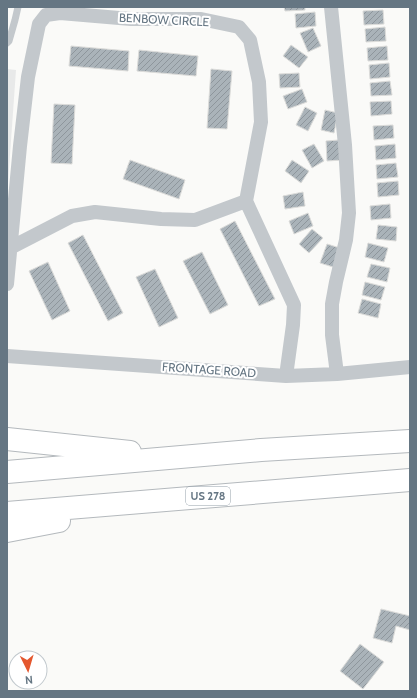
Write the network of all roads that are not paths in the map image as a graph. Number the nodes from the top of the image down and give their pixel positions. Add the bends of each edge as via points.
1 (18, 7) edge
2 (331, 7) edge
3 (7, 43) edge
4 (246, 201) junction
5 (10, 248) junction
6 (7, 284) edge
7 (7, 356) edge
8 (410, 367) edge
9 (338, 374) junction
10 (286, 376) junction
11 (7, 439) edge
12 (410, 440) edge
13 (180, 457) junction
14 (7, 472) edge
15 (410, 480) edge
16 (195, 497) junction
17 (7, 513) edge
18 (7, 531) edge

1 - 3 lane
2 - 9 street via 346,145 349,213 346,240 332,304 332,335
4 - 5 street via 195,220 95,212 72,216
4 - 5 street, BENBOW CIRCLE via 261,122 259,82 250,40 239,27 201,19 131,19 60,13 46,15 39,24 28,77
4 - 10 street via 294,305
5 - 6 street, BENBOW CIRCLE
7 - 10 street, FRONTAGE ROAD
8 - 9 street, FRONTAGE ROAD
9 - 10 street, FRONTAGE ROAD
11 - 13 highway
12 - 13 highway
13 - 14 highway
15 - 16 highway, US 278
16 - 17 highway, US 278
16 - 18 highway

